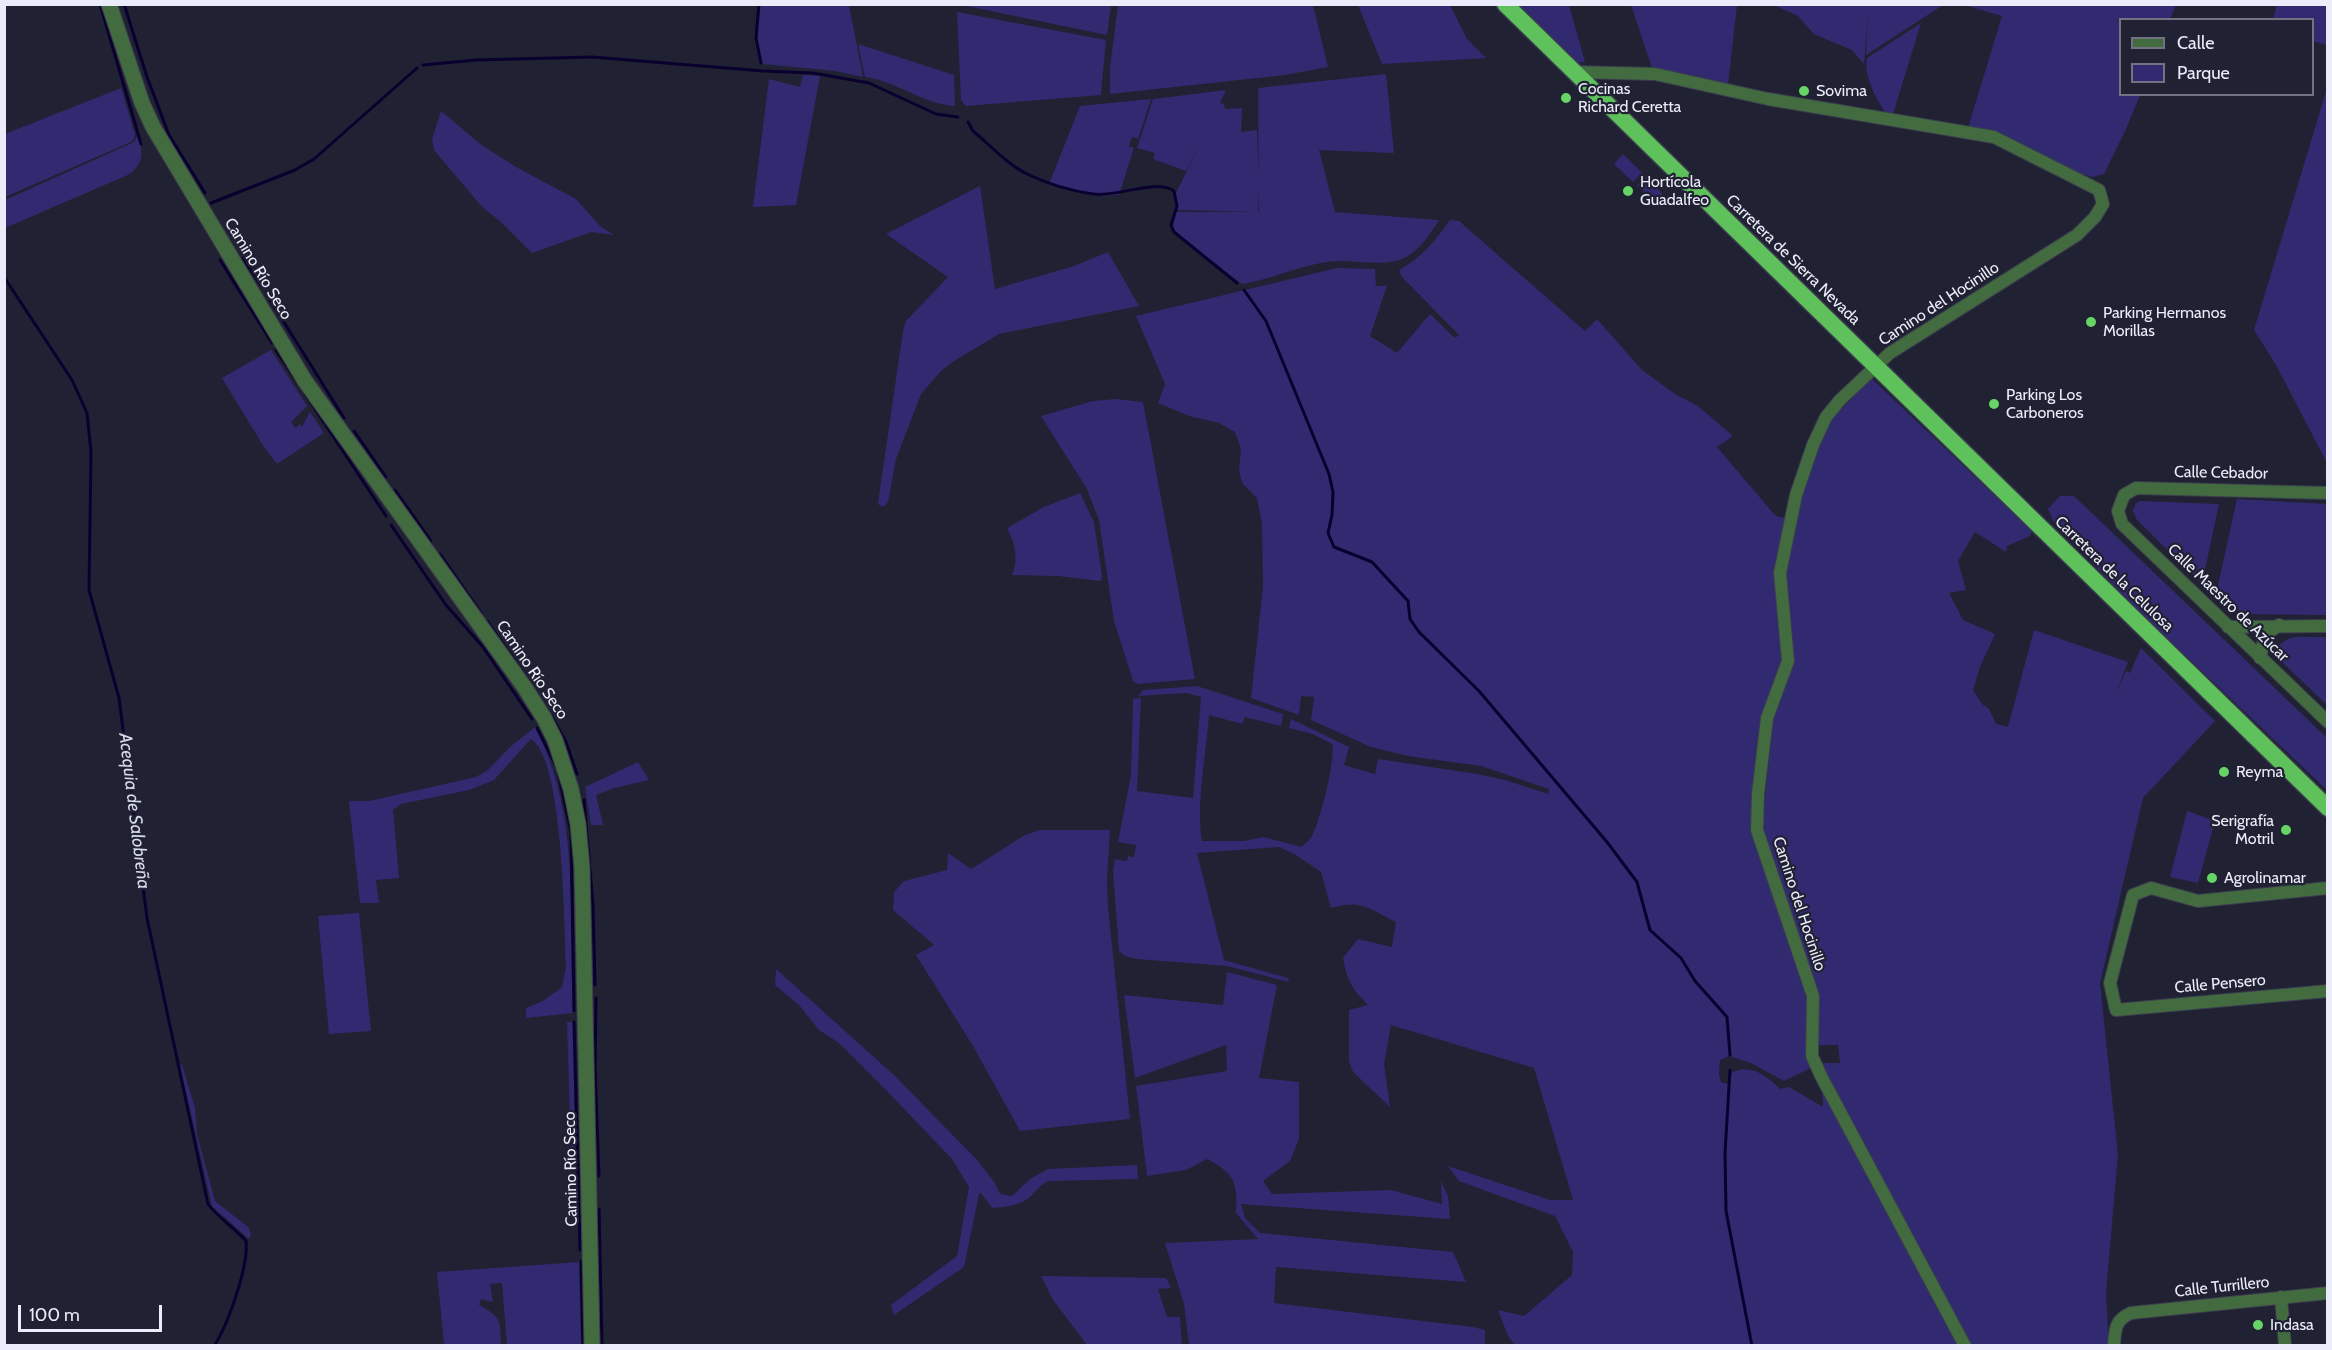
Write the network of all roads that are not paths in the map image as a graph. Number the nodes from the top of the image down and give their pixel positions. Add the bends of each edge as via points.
1 (109, 4) edge
2 (1504, 4) edge
3 (1575, 72) junction
4 (1876, 367) junction
5 (2328, 493) edge
6 (2120, 502) joint
7 (2279, 625) junction
8 (2328, 626) edge
9 (2228, 627) junction
10 (2260, 658) junction
11 (2328, 722) edge
12 (2328, 808) edge
13 (2328, 888) edge
14 (2328, 991) edge
15 (2328, 1293) edge
16 (2281, 1297) junction
17 (592, 1346) edge
18 (1965, 1346) edge
19 (2114, 1346) edge
20 (2285, 1346) edge

1 - 17 street, Camino Río Seco via 142,103 198,205 305,381 525,688 544,718 563,762 578,824 582,868
2 - 3 highway, Carretera de Sierra Nevada
3 - 4 highway, Carretera de Sierra Nevada
3 - 4 street, Camino del Hocinillo via 1655,74 1768,99 1994,137 2099,190 2103,204 2077,235 1890,353
4 - 12 highway, Carretera de la Celulosa
4 - 18 street, Camino del Hocinillo via 1826,417 1796,495 1780,573 1788,661 1767,718 1757,830 1813,996 1812,1056
5 - 6 street, Calle Cebador via 2136,488
6 - 9 street, Calle Maestro de Azúcar via 2122,524
7 - 8 street
7 - 9 street
7 - 10 street via 2265,635
9 - 10 street, Calle Maestro de Azúcar
10 - 11 street, Calle Maestro de Azúcar
13 - 14 street, Calle Pensero via 2198,901 2151,888 2133,895 2110,983 2116,1010
15 - 16 street, Calle Turrillero
16 - 19 street, Calle Turrillero via 2131,1313 2120,1318 2115,1327
16 - 20 street

